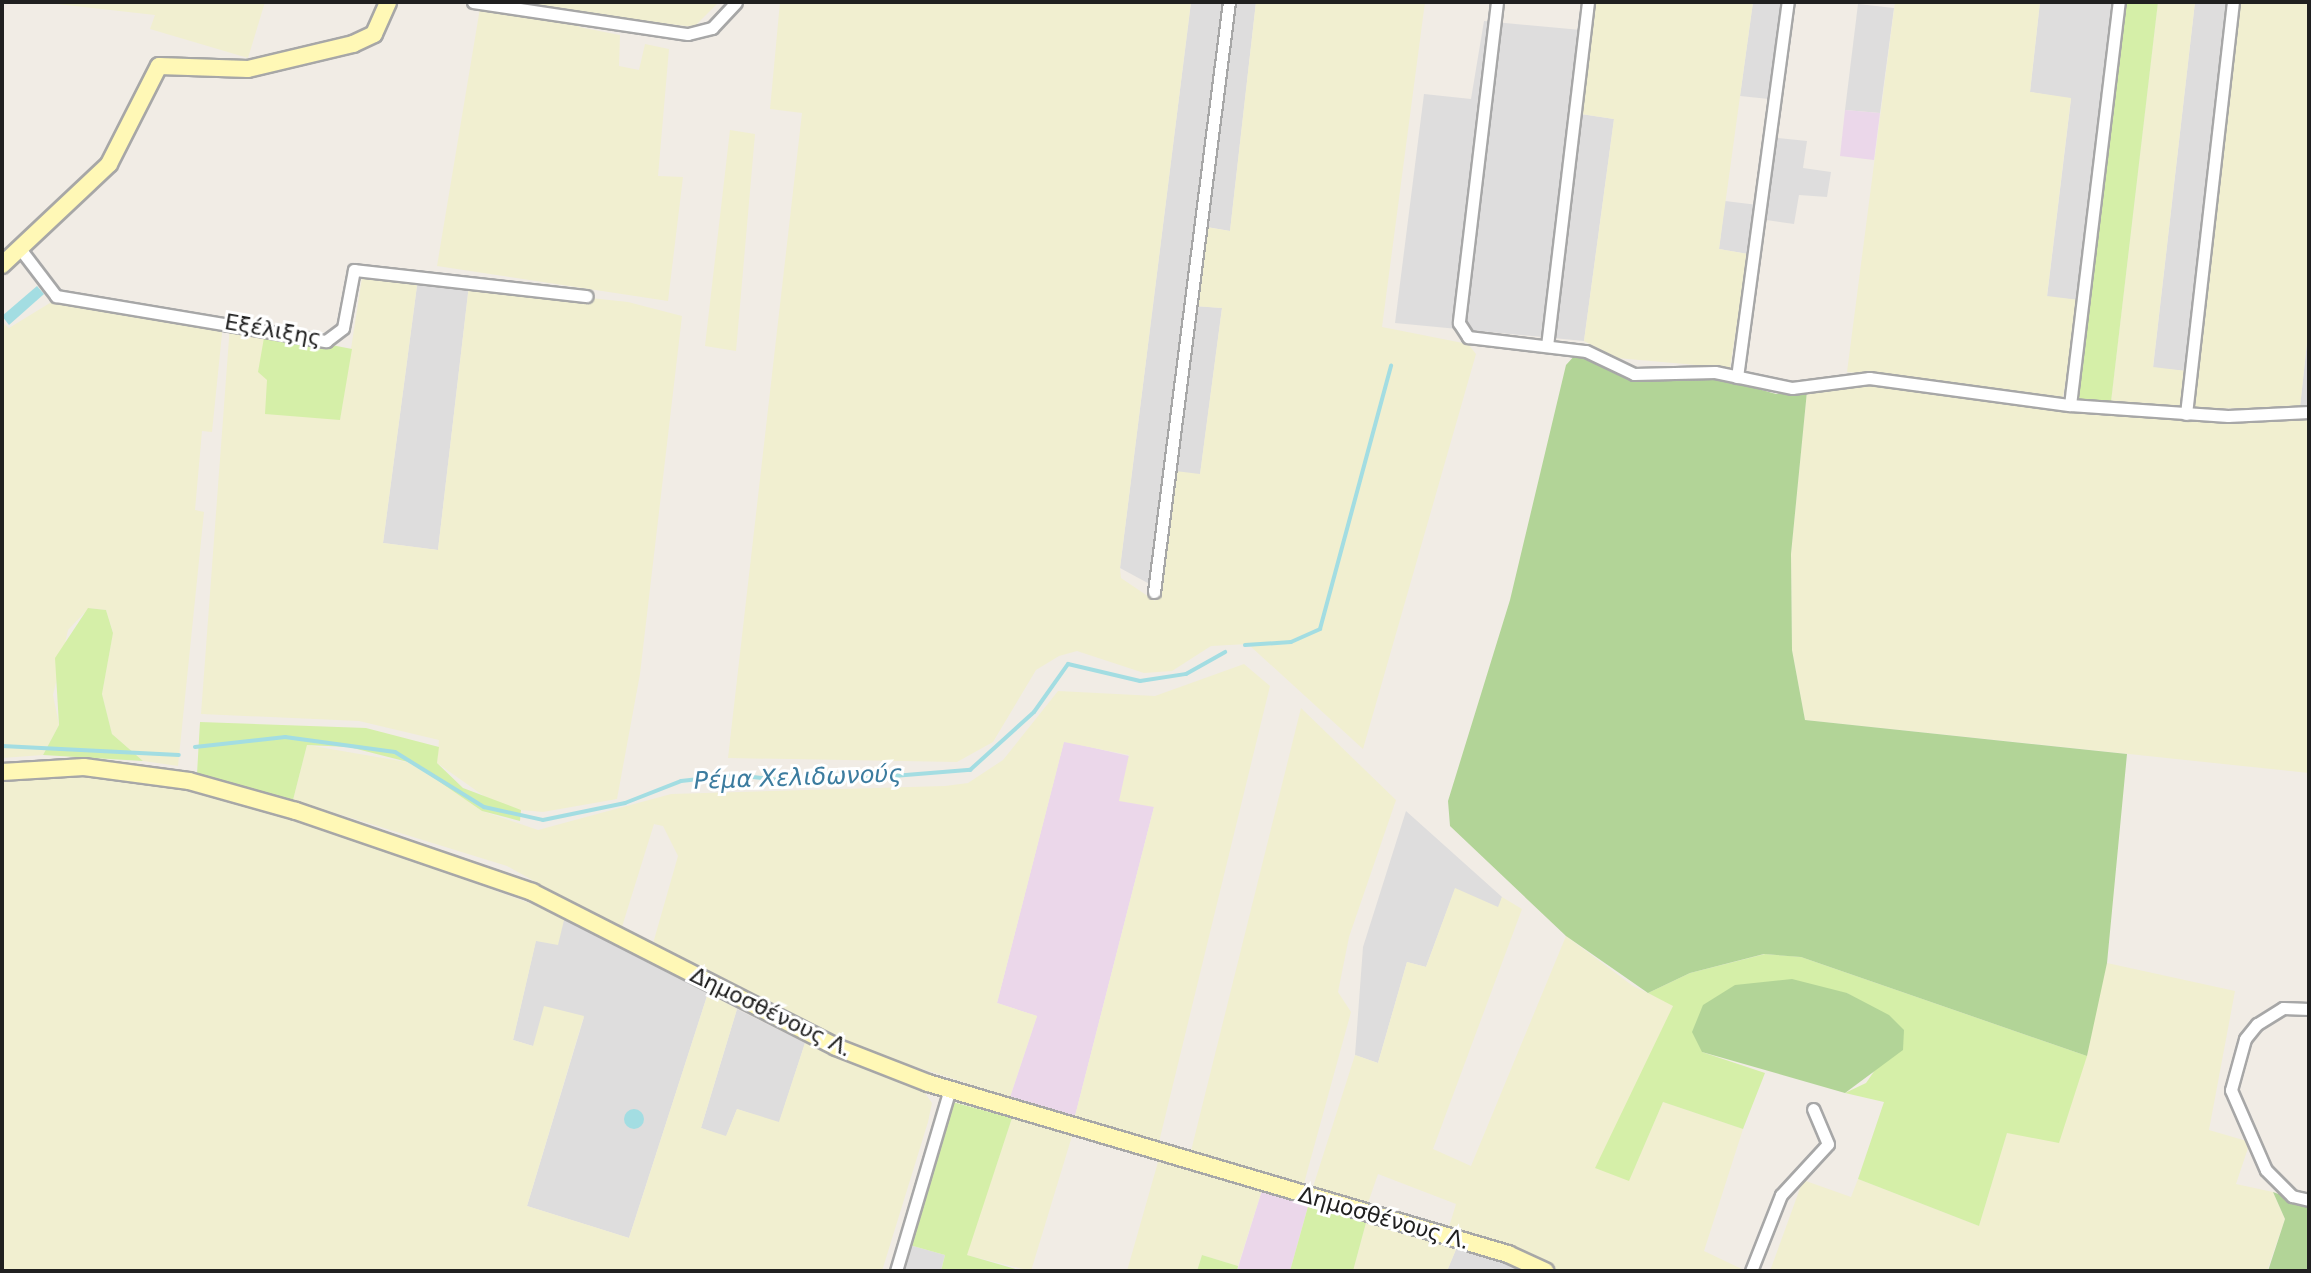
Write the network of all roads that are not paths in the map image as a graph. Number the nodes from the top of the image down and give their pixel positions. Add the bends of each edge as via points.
1 (388, 2) edge
2 (473, 2) edge
3 (736, 2) edge
4 (1229, 2) edge
5 (1497, 2) edge
6 (1588, 2) edge
7 (1788, 2) edge
8 (2119, 2) edge
9 (2233, 2) edge
10 (21, 250) junction
11 (2, 265) edge
12 (587, 296) dead end
13 (1547, 346) junction
14 (1737, 377) junction
15 (2070, 405) junction
16 (2309, 412) edge
17 (2186, 414) junction
18 (1154, 592) dead end
19 (2, 772) edge
20 (2309, 1009) edge
21 (950, 1089) junction
22 (1813, 1109) dead end
23 (2309, 1200) edge
24 (896, 1271) edge
25 (1545, 1271) edge
26 (1751, 1271) edge

1 - 10 street via 374,34 353,44 248,69 159,66 109,164
2 - 3 street via 688,34 712,28
4 - 18 street
5 - 13 street via 1459,332
6 - 13 street
7 - 14 street
8 - 15 street
9 - 17 street
10 - 11 street
10 - 12 street, Εξέλιξης via 56,296 326,341 343,328 354,270
13 - 14 street via 1586,351 1634,374 1690,370
14 - 15 street via 1792,388 1881,379
15 - 17 street
16 - 17 street
19 - 21 street, Δημοσθένους Λ. via 69,766 189,781 379,838 532,892 836,1047
20 - 23 street via 2283,1008 2257,1024 2231,1090 2266,1170 2292,1196
21 - 24 street
21 - 25 street, Δημοσθένους Λ.
22 - 26 street via 1828,1144 1781,1195

